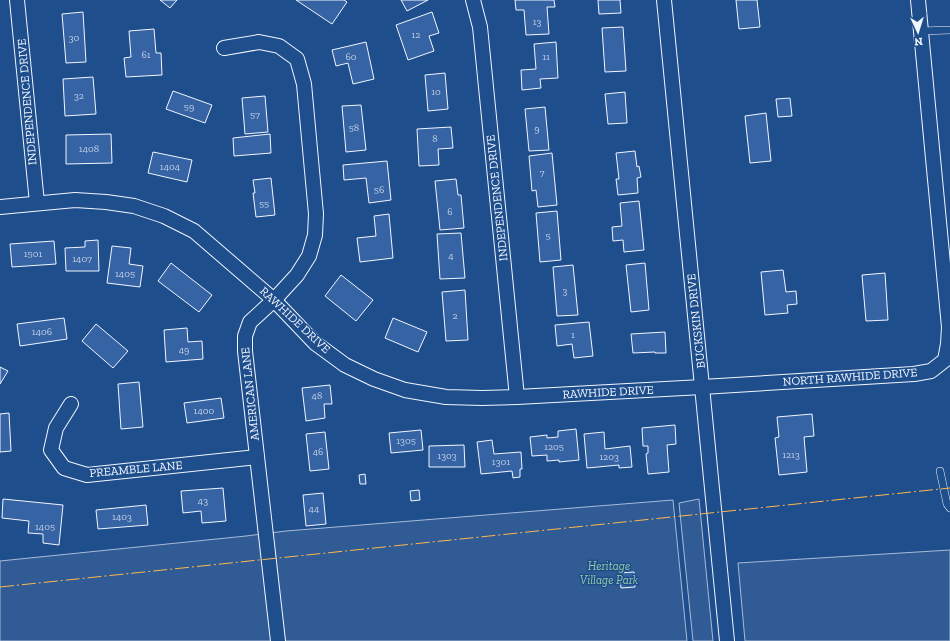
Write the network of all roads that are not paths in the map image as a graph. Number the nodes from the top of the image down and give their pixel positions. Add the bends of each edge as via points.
1 (17, 0) edge
2 (473, 0) edge
3 (664, 0) edge
4 (918, 0) edge
5 (950, 30) edge
6 (921, 31) junction
7 (224, 48) dead end
8 (37, 203) junction
9 (0, 207) edge
10 (274, 300) junction
11 (702, 387) junction
12 (517, 397) junction
13 (71, 404) dead end
14 (257, 457) junction
15 (940, 471) dead end
16 (950, 508) edge
17 (278, 641) edge
18 (727, 641) edge

1 - 8 street, INDEPENDENCE DRIVE
2 - 12 street, INDEPENDENCE DRIVE via 480,27
3 - 11 street, BUCKSKIN DRIVE
4 - 6 street, NORTH RAWHIDE DRIVE
5 - 6 lane
6 - 11 street, NORTH RAWHIDE DRIVE via 948,327 945,360 931,371 914,374
7 - 10 street, AMERICAN LANE via 259,42 279,46 297,59 304,84 316,214 315,235 310,256
8 - 9 street, RAWHIDE DRIVE
8 - 10 street, RAWHIDE DRIVE via 75,200 106,202 134,206 164,216 194,231
10 - 12 street, RAWHIDE DRIVE via 315,343 345,365 374,379 404,390 446,397
10 - 14 street, AMERICAN LANE via 250,322 245,336
11 - 12 street, RAWHIDE DRIVE
11 - 18 street, BUCKSKIN DRIVE
13 - 14 street, PREAMBLE LANE via 56,428 51,450 64,468 87,476
14 - 17 street, AMERICAN LANE
15 - 16 lane

